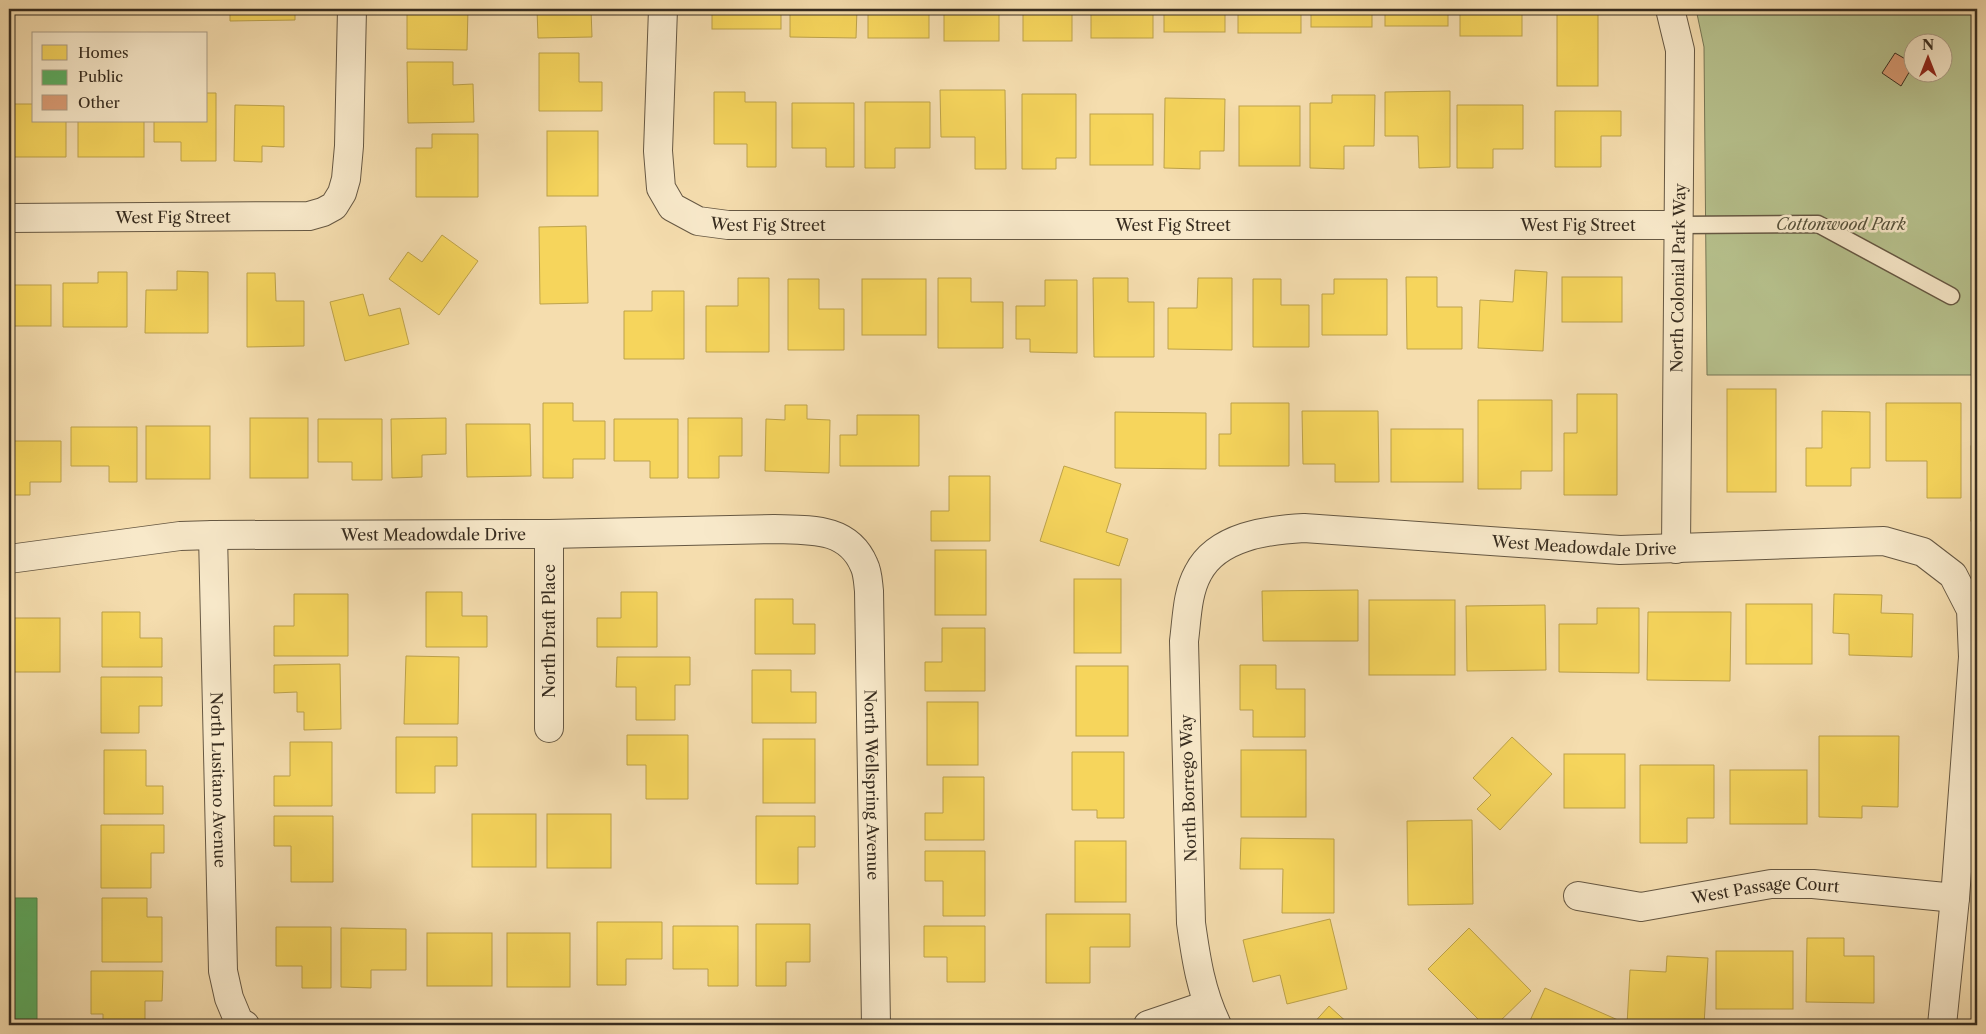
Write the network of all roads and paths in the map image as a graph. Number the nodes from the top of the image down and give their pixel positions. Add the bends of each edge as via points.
1 (352, 9) edge
2 (663, 9) edge
3 (1670, 9) edge
4 (9, 218) edge
5 (1679, 225) junction
6 (1951, 296) dead end
7 (549, 534) junction
8 (213, 535) junction
9 (855, 547) joint
10 (1676, 549) junction
11 (1212, 555) joint
12 (9, 559) edge
13 (549, 728) dead end
14 (1578, 896) dead end
15 (1955, 898) junction
16 (1212, 1015) edge
17 (242, 1024) edge
18 (876, 1025) edge
19 (1148, 1025) edge
20 (1942, 1025) edge

1 - 4 street, West Fig Street via 346,180 334,206 309,216
2 - 5 street, West Fig Street via 658,151 661,188 672,207 698,221 728,225
3 - 5 street, North Colonial Park Way via 1680,50
5 - 6 lane via 1818,224
5 - 10 street, North Colonial Park Way
7 - 8 street, West Meadowdale Drive
7 - 9 street, West Meadowdale Drive via 809,530 839,536
7 - 13 street, North Draft Place
8 - 12 street, West Meadowdale Drive via 180,536
8 - 17 street, North Lusitano Avenue via 223,971 229,998
9 - 18 street, North Wellspring Avenue via 865,566 869,591
10 - 11 street, West Meadowdale Drive via 1620,550 1304,528 1274,529 1237,539
10 - 15 street, West Meadowdale Drive via 1884,541 1923,552 1953,575 1971,610 1973,657
11 - 16 street, North Borrego Way via 1198,572 1190,595 1184,641 1191,923 1196,965
14 - 15 street, West Passage Court via 1641,907 1771,884 1813,884
15 - 20 street
16 - 19 street

